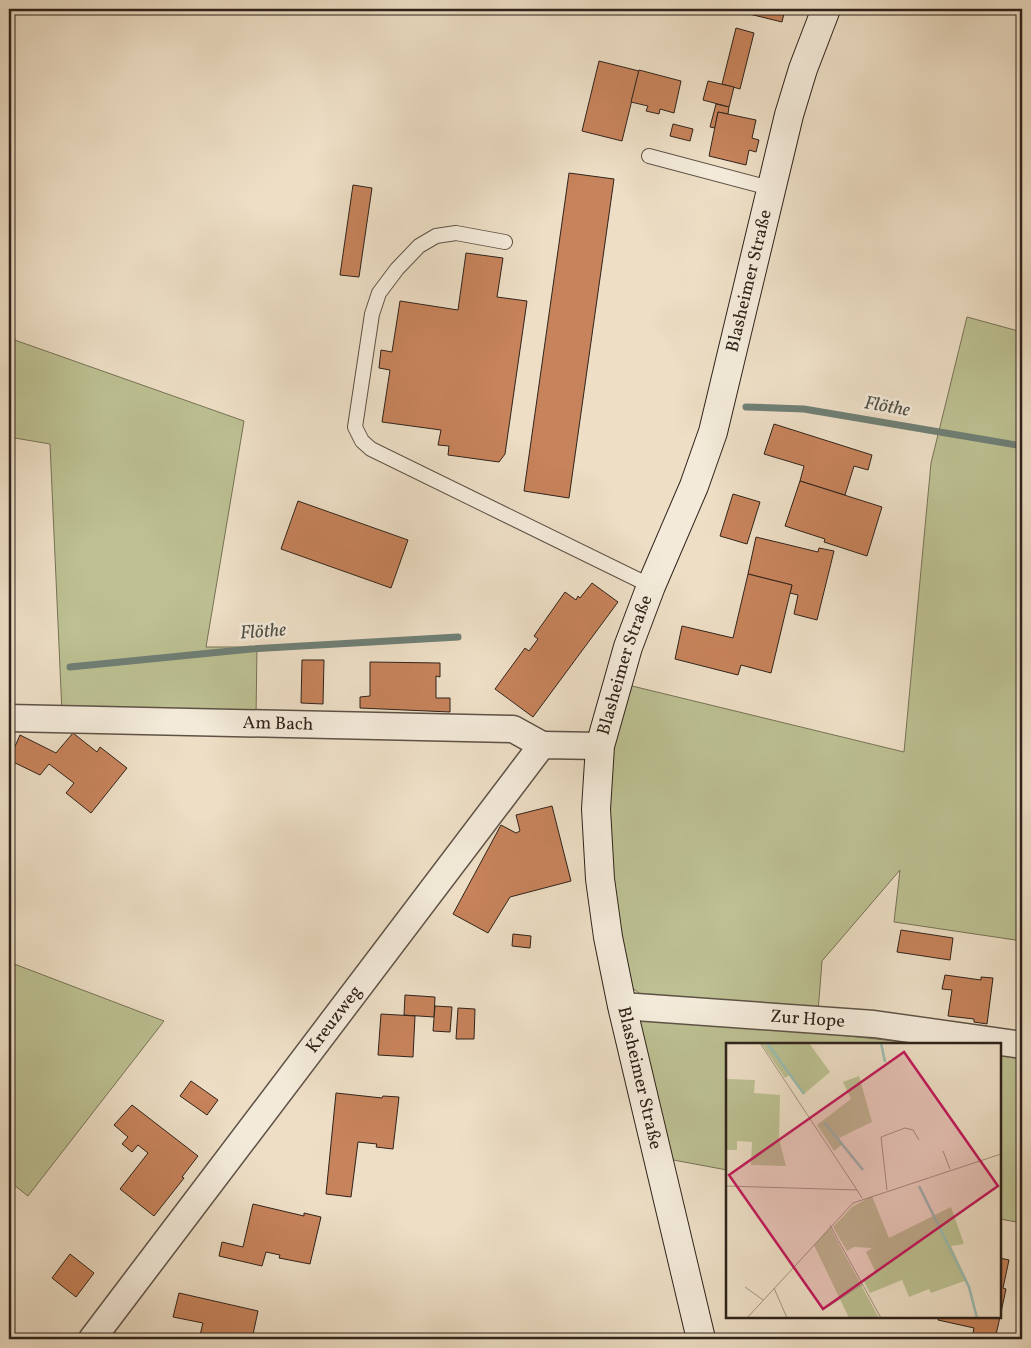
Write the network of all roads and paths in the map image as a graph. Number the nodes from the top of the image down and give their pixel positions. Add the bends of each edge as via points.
1 (826, 9) edge
2 (649, 156) dead end
3 (770, 188) junction
4 (505, 242) dead end
5 (650, 586) junction
6 (9, 718) edge
7 (542, 745) junction
8 (600, 746) junction
9 (622, 1006) junction
10 (1022, 1045) edge
11 (92, 1339) edge
12 (701, 1339) edge

1 - 3 street, Blasheimer Straße via 800,78
2 - 3 lane
3 - 5 street, Blasheimer Straße via 713,432 694,486
4 - 5 lane via 456,233 436,236 419,246 397,269 379,293 372,314 355,427 362,441 371,449
5 - 8 street, Blasheimer Straße via 628,647
6 - 7 street, Am Bach via 513,728
7 - 8 street
7 - 11 street, Kreuzweg
8 - 9 street, Blasheimer Straße via 596,809 600,879
9 - 10 street, Zur Hope via 874,1024
9 - 12 street, Blasheimer Straße

